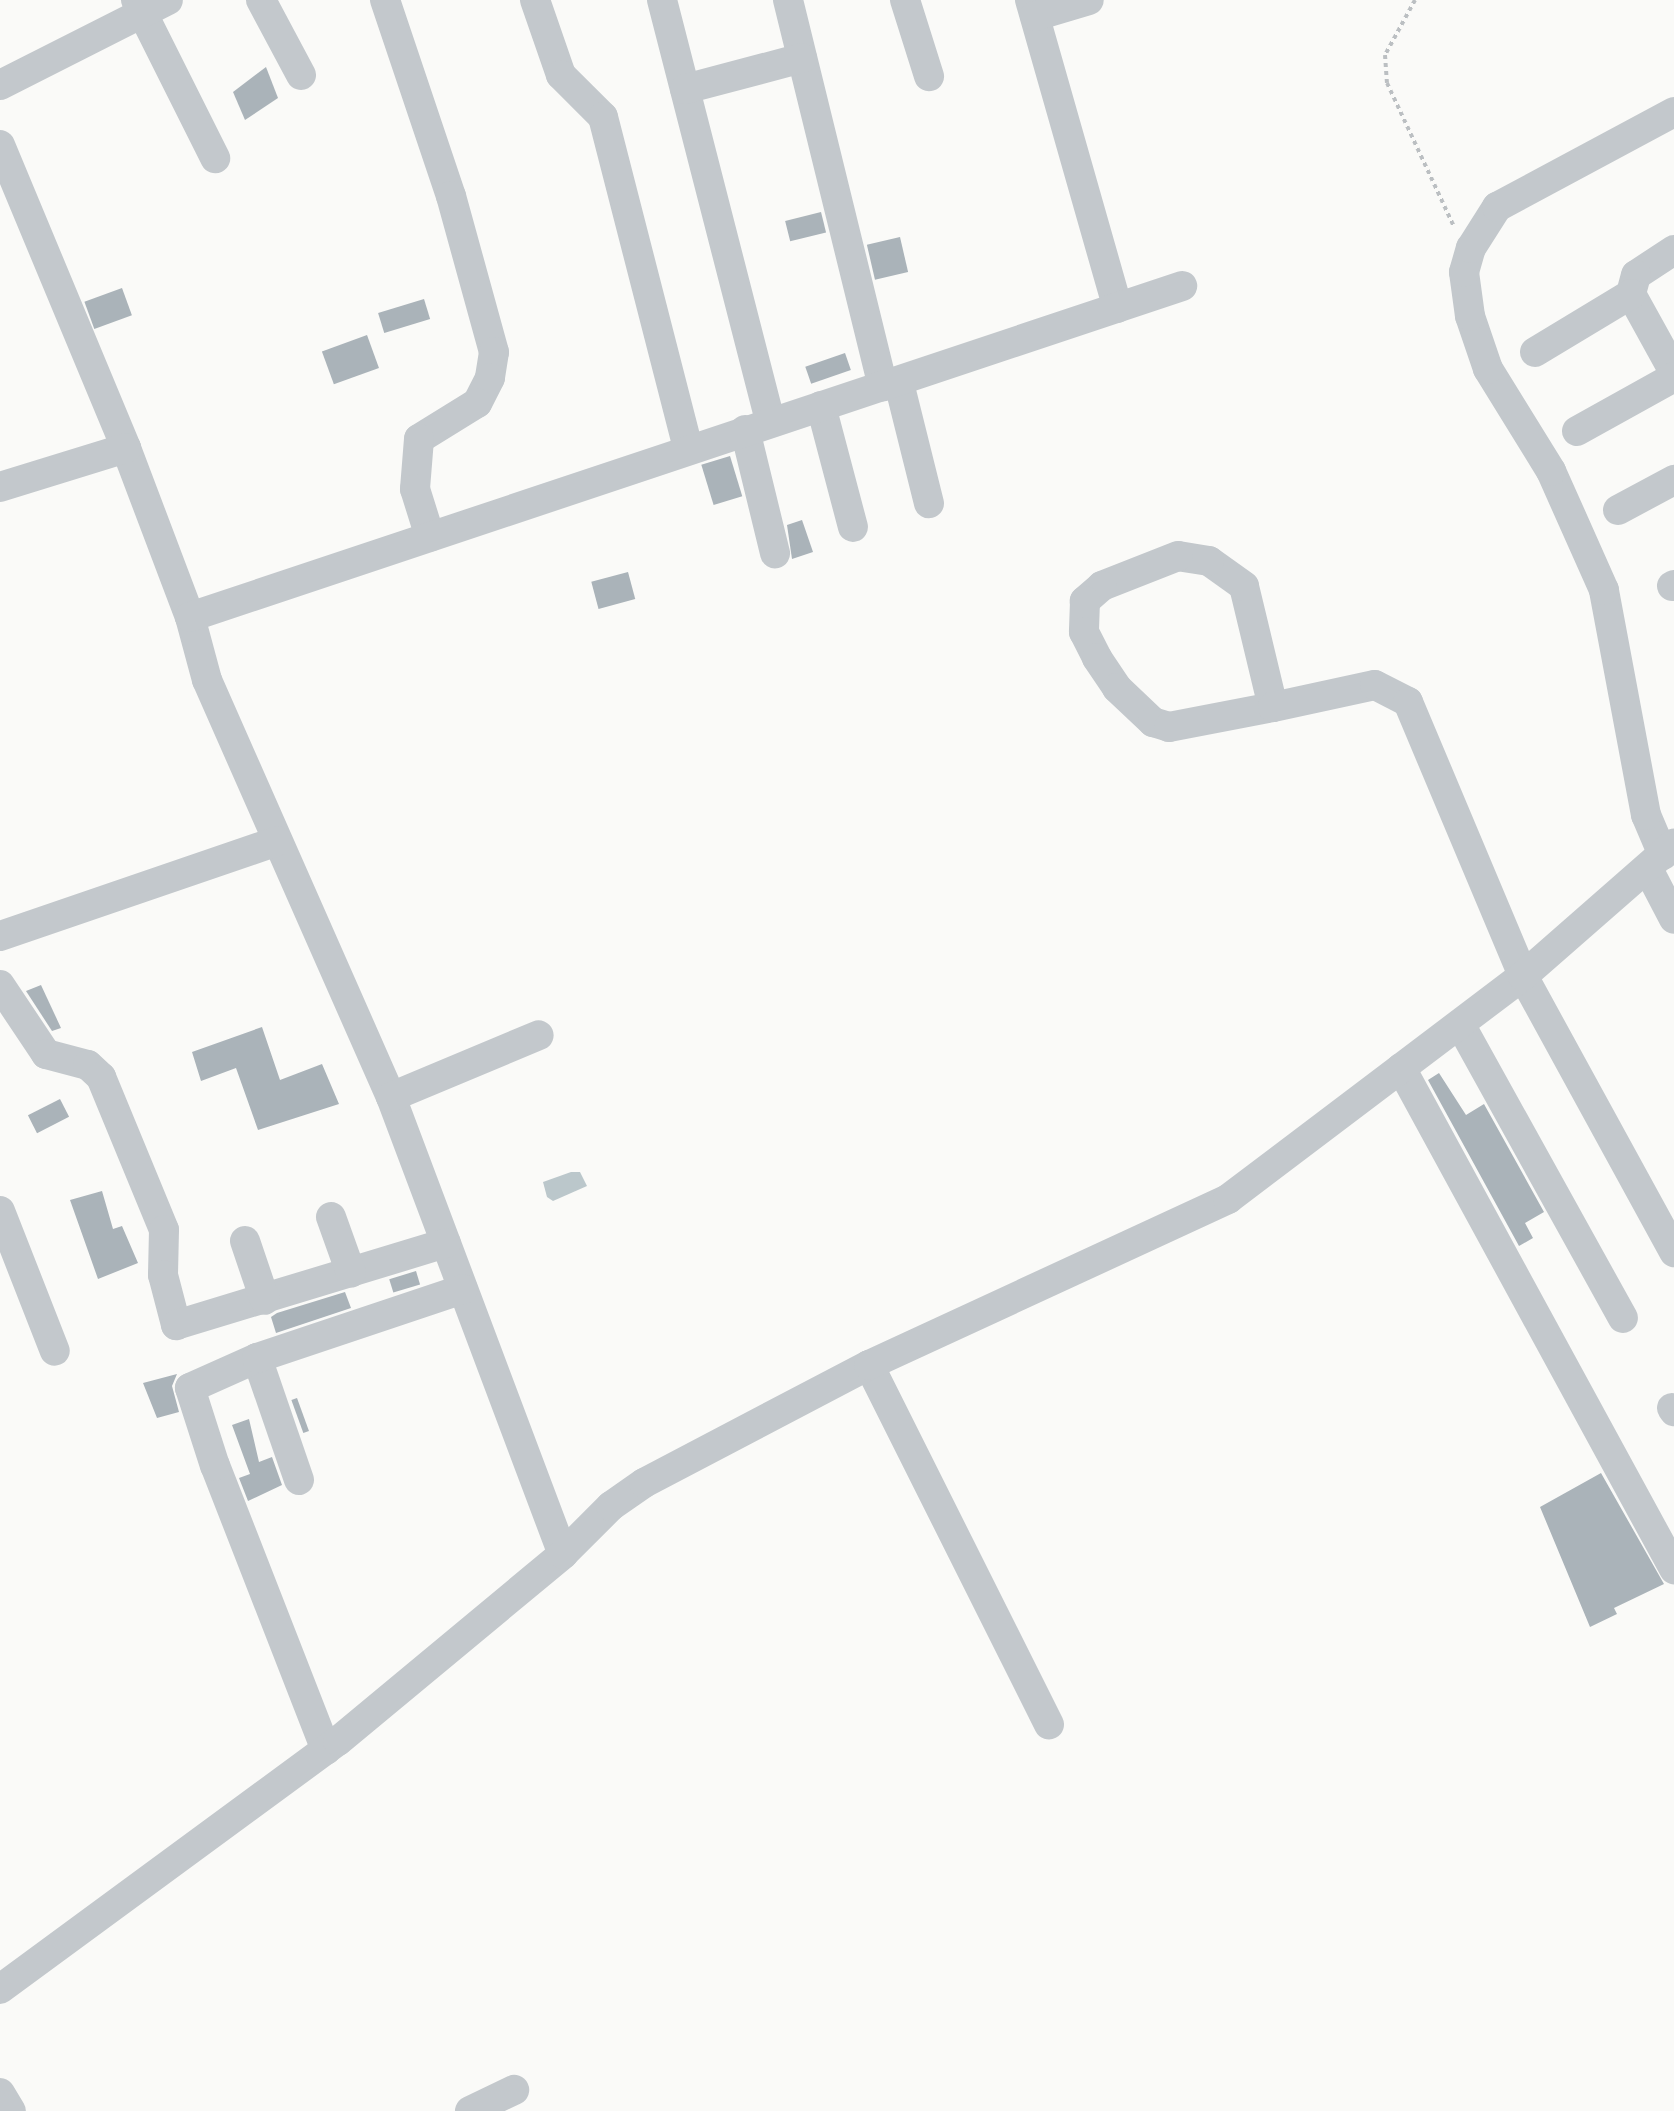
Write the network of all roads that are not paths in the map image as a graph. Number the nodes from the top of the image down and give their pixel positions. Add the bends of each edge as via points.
1 (261, 0) edge
2 (385, 0) edge
3 (535, 0) edge
4 (662, 0) edge
5 (788, 0) edge
6 (905, 0) edge
7 (1089, 0) edge
8 (149, 4) edge
9 (1032, 8) edge
10 (802, 58) junction
11 (301, 75) dead end
12 (929, 76) dead end
13 (0, 85) edge
14 (685, 89) junction
15 (1674, 112) edge
16 (0, 145) edge
17 (215, 158) dead end
18 (1674, 250) edge
19 (1182, 286) dead end
20 (1631, 294) junction
21 (1118, 308) junction
22 (1535, 352) dead end
23 (1674, 374) edge
24 (891, 385) junction
25 (821, 406) junction
26 (758, 426) junction
27 (1577, 431) dead end
28 (126, 448) junction
29 (688, 449) junction
30 (1674, 480) edge
31 (0, 487) edge
32 (929, 503) dead end
33 (1618, 510) dead end
34 (853, 527) dead end
35 (430, 537) junction
36 (775, 553) dead end
37 (190, 617) junction
38 (1273, 707) junction
39 (277, 841) junction
40 (1662, 856) edge
41 (1674, 919) edge
42 (0, 936) edge
43 (1523, 976) junction
44 (0, 985) edge
45 (1460, 1024) junction
46 (539, 1035) dead end
47 (1401, 1068) junction
48 (391, 1097) junction
49 (0, 1211) edge
50 (331, 1217) dead end
51 (245, 1241) dead end
52 (446, 1243) junction
53 (1674, 1252) edge
54 (351, 1273) junction
55 (463, 1289) junction
56 (265, 1300) junction
57 (1623, 1318) dead end
58 (55, 1351) dead end
59 (257, 1358) junction
60 (869, 1365) junction
61 (299, 1480) dead end
62 (563, 1554) junction
63 (1674, 1569) edge
64 (1049, 1725) dead end
65 (326, 1750) junction
66 (0, 1989) edge
67 (514, 2090) dead end
68 (0, 2093) edge
69 (11, 2111) edge
70 (470, 2111) edge

1 - 11 street
2 - 35 street via 446,182 494,352 490,378 477,403 419,439 415,489
3 - 29 street via 561,75 603,117
4 - 14 street
5 - 10 street
6 - 12 street
7 - 9 street
8 - 13 street
8 - 17 street
9 - 21 street
10 - 14 street
10 - 24 street
14 - 26 street
15 - 40 street via 1497,207 1471,248 1464,272 1470,316 1488,369 1551,471 1604,590 1646,815
16 - 28 street
18 - 20 street via 1636,275
19 - 21 street
20 - 22 street
20 - 23 street
21 - 24 street
23 - 27 street
24 - 25 street
24 - 32 street
25 - 26 street
25 - 34 street
26 - 29 street
26 - 36 street
28 - 31 street
28 - 37 street
29 - 35 street
30 - 33 street
35 - 37 street
37 - 39 street via 207,680
38 - 38 street via 1244,586 1209,561 1178,556 1102,586 1085,601 1084,632 1097,658 1117,688 1153,722 1169,727
38 - 43 street via 1375,685 1408,702
39 - 42 street
39 - 48 street
40 - 41 street
40 - 43 street
43 - 45 street
43 - 53 street
44 - 56 street via 46,1054 88,1065 101,1077 164,1230 163,1275 176,1325
45 - 47 street
45 - 57 street
46 - 48 street
47 - 60 street via 1228,1199
47 - 63 street
48 - 52 street
49 - 58 street
50 - 54 street
51 - 56 street
52 - 54 street
52 - 55 street
54 - 56 street
55 - 59 street
55 - 62 street
59 - 61 street
59 - 65 street via 194,1382 191,1395
60 - 62 street via 644,1483 611,1506
60 - 64 street
62 - 65 street
65 - 66 street
67 - 70 street
68 - 69 street

